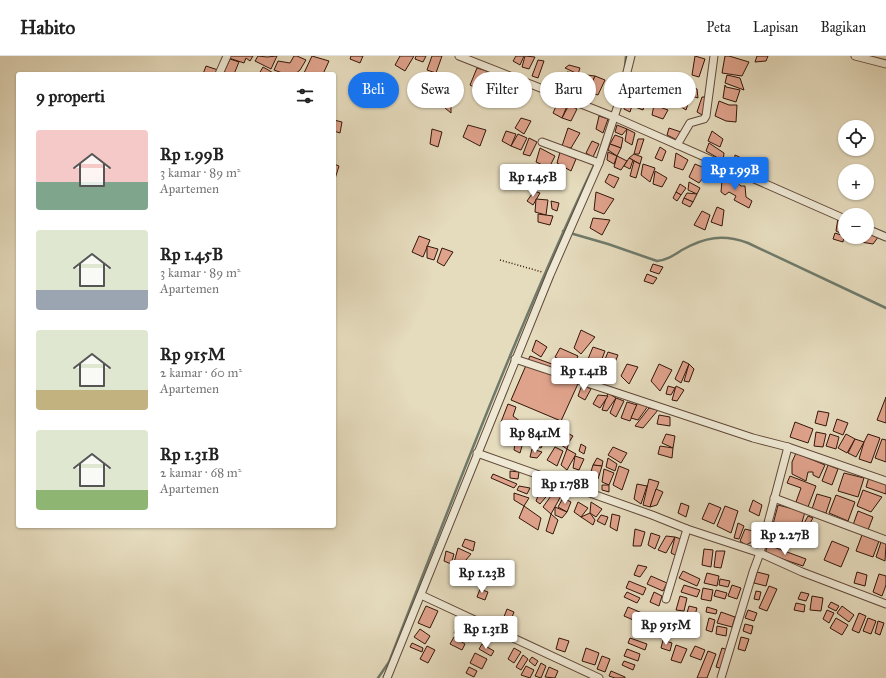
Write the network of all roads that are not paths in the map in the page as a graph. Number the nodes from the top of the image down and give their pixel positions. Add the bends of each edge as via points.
1 (227, 56) edge
2 (459, 56) edge
3 (631, 56) edge
4 (714, 56) edge
5 (855, 56) edge
6 (886, 64) edge
7 (220, 72) edge
8 (614, 117) junction
9 (542, 142) dead end
10 (677, 145) junction
11 (597, 162) junction
12 (838, 216) edge
13 (874, 232) edge
14 (886, 237) edge
15 (515, 359) junction
16 (788, 447) junction
17 (477, 453) junction
18 (886, 481) edge
19 (774, 498) junction
20 (687, 529) junction
21 (886, 540) edge
22 (760, 553) junction
23 (421, 595) junction
24 (666, 599) dead end
25 (886, 604) edge
26 (387, 678) edge
27 (599, 678) edge
28 (721, 678) edge

1 - 7 street
2 - 8 street
3 - 8 street
4 - 10 street via 706,116 690,123
5 - 6 street
8 - 10 street
8 - 11 street
9 - 11 street
10 - 12 street
11 - 15 street
13 - 14 street
15 - 16 street via 753,438
15 - 17 street
16 - 18 street
16 - 19 street
17 - 20 street
17 - 23 street
19 - 21 street
19 - 22 street
20 - 22 street
20 - 24 street
22 - 25 street
22 - 28 street
23 - 26 street
23 - 27 street

